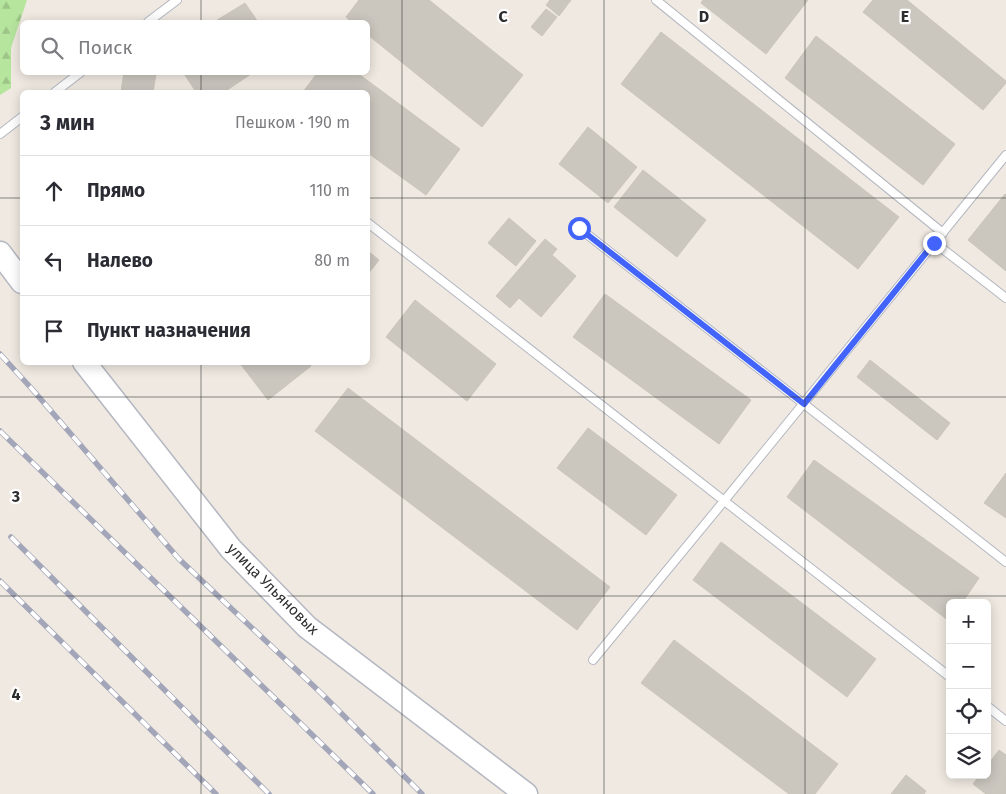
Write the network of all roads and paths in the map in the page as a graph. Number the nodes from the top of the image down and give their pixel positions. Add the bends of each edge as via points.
1 (178, 0) edge
2 (656, 0) edge
3 (151, 20) edge
4 (77, 75) edge
5 (58, 90) edge
6 (20, 119) edge
7 (0, 134) edge
8 (1006, 155) edge
9 (370, 225) edge
10 (579, 228) dead end
11 (943, 233) junction
12 (934, 243) junction
13 (0, 253) edge
14 (20, 279) edge
15 (1006, 298) edge
16 (86, 365) edge
17 (804, 404) junction
18 (724, 501) junction
19 (1006, 562) edge
20 (592, 660) dead end
21 (946, 674) edge
22 (991, 709) edge
23 (1006, 721) edge
24 (526, 794) edge

1 - 3 lane
2 - 11 lane
4 - 5 lane
6 - 7 lane
8 - 11 lane
9 - 18 lane
10 - 17 lane
11 - 12 lane
12 - 15 lane
12 - 17 lane
13 - 14 street
16 - 24 street, улица Ульяновых via 231,549 307,627
17 - 18 lane
17 - 19 lane
18 - 20 lane
18 - 21 lane
22 - 23 lane

